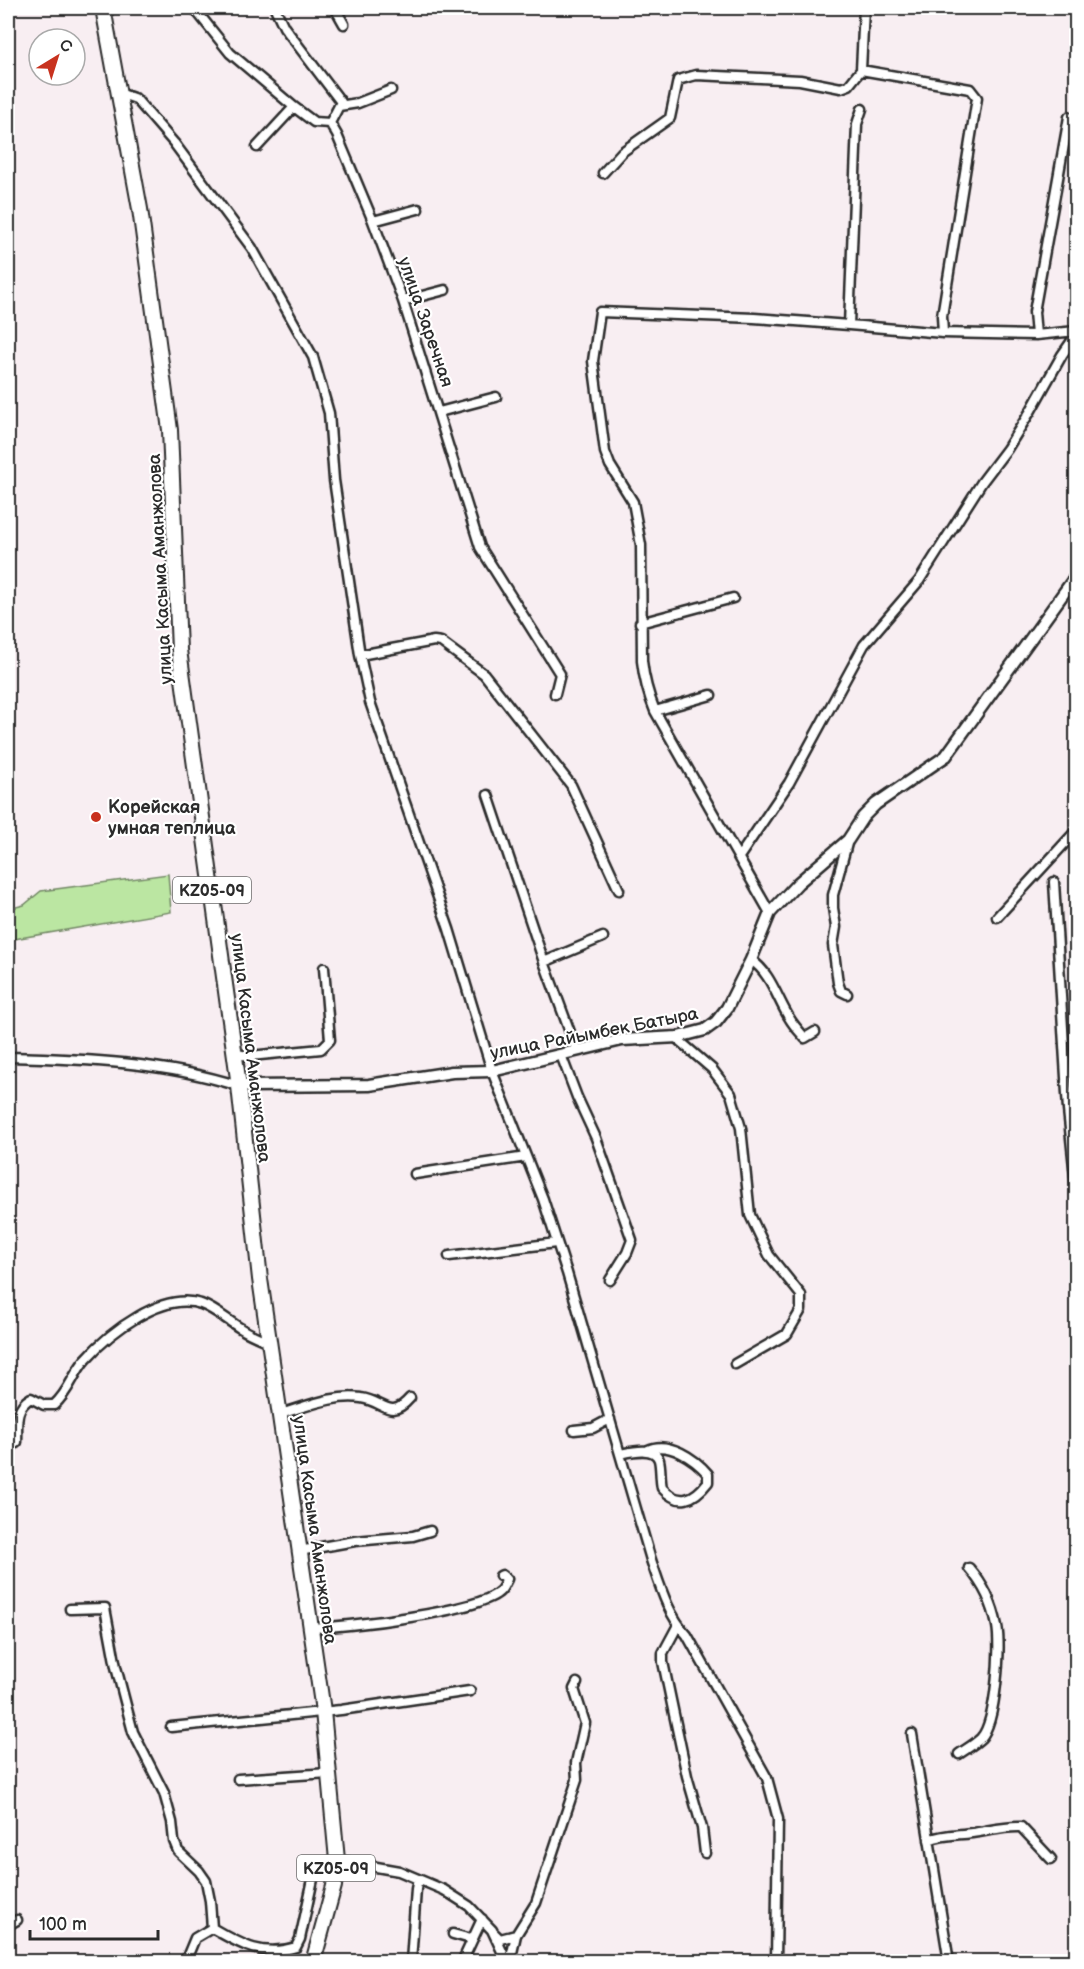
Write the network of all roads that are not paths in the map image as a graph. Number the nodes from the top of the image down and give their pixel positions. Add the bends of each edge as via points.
1 (103, 8) edge
2 (194, 8) edge
3 (274, 8) edge
4 (335, 8) edge
5 (864, 8) edge
6 (344, 24) dead end
7 (861, 70) junction
8 (391, 90) dead end
9 (119, 93) junction
10 (339, 106) junction
11 (294, 107) junction
12 (862, 109) dead end
13 (1069, 117) dead end
14 (330, 123) junction
15 (257, 147) dead end
16 (603, 173) dead end
17 (418, 209) dead end
18 (373, 221) junction
19 (446, 290) dead end
20 (403, 301) junction
21 (849, 325) junction
22 (943, 333) junction
23 (1077, 333) edge
24 (1036, 335) junction
25 (496, 397) dead end
26 (439, 412) junction
27 (1077, 576) edge
28 (733, 598) dead end
29 (640, 623) junction
30 (360, 655) junction
31 (555, 694) dead end
32 (711, 695) dead end
33 (655, 711) junction
34 (488, 795) dead end
35 (1077, 831) edge
36 (848, 840) junction
37 (739, 857) junction
38 (1054, 882) dead end
39 (620, 890) dead end
40 (770, 913) junction
41 (997, 918) dead end
42 (603, 937) dead end
43 (751, 960) junction
44 (544, 962) junction
45 (324, 968) dead end
46 (847, 994) dead end
47 (815, 1032) dead end
48 (675, 1037) junction
49 (577, 1051) junction
50 (235, 1054) junction
51 (561, 1055) junction
52 (8, 1057) edge
53 (492, 1071) junction
54 (239, 1086) junction
55 (526, 1157) junction
56 (415, 1174) dead end
57 (1077, 1186) edge
58 (556, 1243) junction
59 (449, 1256) dead end
60 (610, 1280) dead end
61 (269, 1342) junction
62 (735, 1364) dead end
63 (410, 1398) dead end
64 (280, 1414) junction
65 (610, 1419) junction
66 (574, 1430) dead end
67 (8, 1449) edge
68 (648, 1450) junction
69 (620, 1454) junction
70 (430, 1531) dead end
71 (299, 1551) junction
72 (969, 1568) dead end
73 (500, 1576) dead end
74 (70, 1609) dead end
75 (678, 1625) junction
76 (311, 1628) junction
77 (577, 1683) dead end
78 (470, 1691) dead end
79 (323, 1711) junction
80 (171, 1727) dead end
81 (912, 1734) dead end
82 (958, 1754) dead end
83 (329, 1773) junction
84 (238, 1779) dead end
85 (929, 1840) junction
86 (705, 1853) dead end
87 (1051, 1859) dead end
88 (337, 1860) junction
89 (418, 1879) junction
90 (482, 1919) junction
91 (17, 1920) dead end
92 (8, 1925) edge
93 (212, 1928) junction
94 (492, 1930) junction
95 (453, 1934) dead end
96 (516, 1935) junction
97 (471, 1939) junction
98 (185, 1962) edge
99 (313, 1962) edge
100 (411, 1962) edge
101 (462, 1962) edge
102 (509, 1962) edge
103 (776, 1962) edge
104 (949, 1962) edge

1 - 9 main road, улица Касыма Аманжолова / KZ05-09
2 - 11 street via 230,53
3 - 10 street via 284,27 337,95
4 - 6 street
5 - 7 street
7 - 16 street via 849,85 841,88 800,80 696,75 678,80 670,118 622,152
7 - 22 street via 970,89 977,98 942,316
8 - 10 street
9 - 30 street via 136,99 174,143 252,248 313,357 329,413 334,480
9 - 50 main road, улица Касыма Аманжолова / KZ05-09 via 140,209 170,430 179,650
10 - 14 street
11 - 14 street via 314,122
11 - 15 street
12 - 21 street via 856,124
13 - 24 street via 1034,312
14 - 18 street, улица Заречная
17 - 18 street
18 - 20 street, улица Заречная
19 - 20 street
20 - 26 street, улица Заречная
21 - 22 street
21 - 29 street via 600,312 593,361 605,452 633,502 641,545
22 - 24 street
23 - 24 street
23 - 37 street via 919,581 864,645 789,783
25 - 26 street
26 - 31 street, улица Заречная via 480,548 560,674
27 - 36 street, улица Райымбек Батыра via 946,756 876,804
28 - 29 street
29 - 33 street via 644,680
30 - 39 street via 441,642 484,674 571,784
30 - 53 street via 370,702 449,929
32 - 33 street
33 - 37 street
34 - 44 street
35 - 41 street
36 - 40 street, улица Райымбек Батыра
36 - 46 street via 833,901 838,983
37 - 40 street
38 - 57 street via 1068,1110
40 - 43 street, улица Райымбек Батыра
42 - 44 street
43 - 47 street via 770,980 790,1019 805,1038
43 - 48 street, улица Райымбек Батыра via 716,1022 705,1030
44 - 49 street
45 - 50 street via 330,1040 321,1049
48 - 49 street, улица Райымбек Батыра via 622,1040
48 - 62 street via 712,1069 731,1094 741,1128 750,1215 769,1254 801,1295 801,1310 787,1334
49 - 51 street, улица Райымбек Батыра
50 - 54 main road, улица Касыма Аманжолова / KZ05-09
51 - 53 street, улица Райымбек Батыра
51 - 60 street via 632,1240
52 - 54 street, улица Райымбек Батыра via 148,1065
53 - 54 street, улица Райымбек Батыра via 452,1072 369,1085
53 - 55 street
54 - 61 main road, улица Касыма Аманжолова / KZ05-09
55 - 56 street
55 - 58 street
58 - 59 street
58 - 65 street
61 - 64 main road, улица Касыма Аманжолова / KZ05-09
61 - 67 street via 188,1301 147,1311 82,1362 68,1390 54,1405 31,1398 27,1401 17,1414 17,1442
63 - 64 street via 402,1407 392,1410 363,1398 339,1398
64 - 71 main road, улица Касыма Аманжолова / KZ05-09
65 - 66 street via 587,1430
65 - 69 street
68 - 68 street via 659,1459 662,1488 673,1499 685,1500 708,1482 708,1474 682,1453 664,1448
68 - 69 street
69 - 75 street via 651,1560
70 - 71 street
71 - 76 main road, улица Касыма Аманжолова / KZ05-09
72 - 82 street via 985,1593 998,1629 996,1696 990,1723 982,1737
73 - 76 street via 507,1579 501,1591 475,1605 357,1625
74 - 93 street via 105,1608 132,1732 164,1793 178,1851 206,1881
75 - 86 street via 663,1653 663,1662
75 - 103 street via 761,1768 773,1797 778,1819
76 - 79 main road, улица Касыма Аманжолова / KZ05-09
77 - 96 street via 574,1689 585,1723 576,1763 577,1780 536,1903
78 - 79 street
79 - 80 street
79 - 83 main road, улица Касыма Аманжолова / KZ05-09
81 - 85 street
83 - 84 street
83 - 88 main road, KZ05-09
85 - 87 street via 1021,1827
85 - 104 street
88 - 89 street via 399,1871
88 - 93 street via 315,1870 296,1947 247,1947
88 - 99 main road, KZ05-09 via 334,1886
89 - 90 street via 444,1890
89 - 100 street
90 - 94 street
90 - 97 street
91 - 92 street
93 - 98 street via 195,1938
94 - 96 street via 501,1939
94 - 102 street
95 - 97 street
96 - 102 street
97 - 101 street

